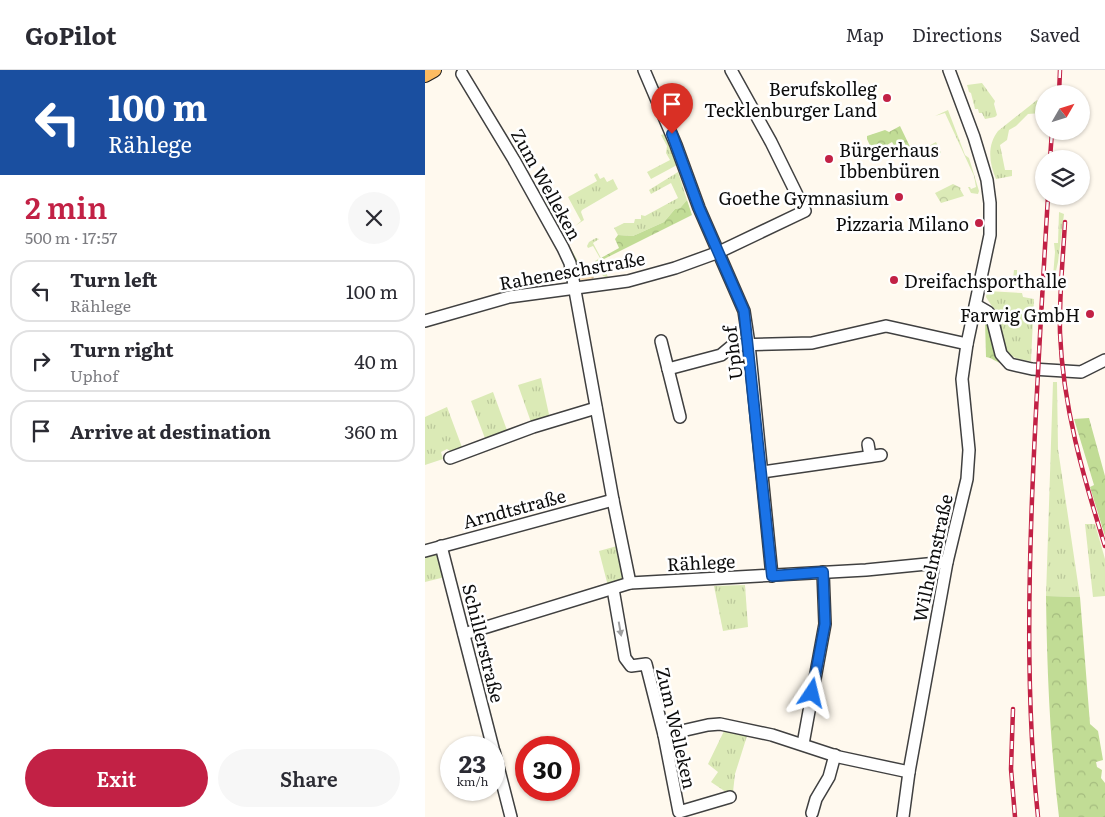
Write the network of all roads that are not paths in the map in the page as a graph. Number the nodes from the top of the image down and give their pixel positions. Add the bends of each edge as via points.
1 (434, 70) edge
2 (643, 70) edge
3 (731, 70) edge
4 (949, 70) edge
5 (462, 74) dead end
6 (425, 75) edge
7 (719, 252) junction
8 (575, 289) junction
9 (976, 305) junction
10 (425, 321) edge
11 (661, 341) dead end
12 (749, 344) junction
13 (967, 344) junction
14 (1105, 360) edge
15 (668, 370) junction
16 (596, 408) junction
17 (680, 417) dead end
18 (868, 444) dead end
19 (450, 458) dead end
20 (762, 472) junction
21 (613, 500) junction
22 (441, 546) junction
23 (425, 551) edge
24 (947, 562) junction
25 (823, 572) junction
26 (772, 576) junction
27 (630, 583) junction
28 (613, 589) junction
29 (464, 634) junction
30 (664, 735) junction
31 (490, 736) edge
32 (803, 744) junction
33 (835, 755) junction
34 (909, 772) junction
35 (505, 794) edge
36 (730, 798) dead end
37 (813, 813) dead end
38 (511, 817) edge
39 (903, 817) edge

1 - 6 main road
2 - 7 street, Uphof
3 - 7 street, Raheneschstraße via 805,211
4 - 9 street, Wilhelmstraße via 974,137 987,180 990,203 990,235
5 - 8 street, Zum Welleken via 563,248 570,263
7 - 8 street, Raheneschstraße via 628,281
7 - 12 street, Uphof via 744,311
8 - 10 street, Raheneschstraße via 509,297
8 - 16 street, Zum Welleken
9 - 13 street, Wilhelmstraße
9 - 14 street via 992,318 1001,354 1010,364 1032,369 1081,372
11 - 15 street
12 - 13 street via 812,343 886,326
12 - 15 street via 733,344 721,355
12 - 20 street, Uphof
13 - 24 street, Wilhelmstraße via 962,379 969,450 967,479
15 - 17 street
16 - 19 street
16 - 21 street, Zum Welleken
18 - 20 street via 876,456
20 - 26 street, Uphof
21 - 22 street, Arndtstraße
21 - 27 street, Zum Welleken
22 - 23 street, Arndtstraße
22 - 29 street, Schillerstraße
24 - 25 street, Rählege
24 - 34 street, Wilhelmstraße
25 - 26 street, Rählege
25 - 32 street via 825,624
26 - 27 street, Rählege
27 - 28 street, Rählege
28 - 29 street, Rählege
28 -> 30 street, Zum Welleken via 625,658 631,666 646,664
29 - 31 street, Schillerstraße
30 - 32 street via 720,724
30 - 36 street, Zum Welleken via 679,812
32 - 33 street
33 - 34 street
33 - 37 street
34 - 39 street, Wilhelmstraße
35 - 38 street, Schillerstraße

